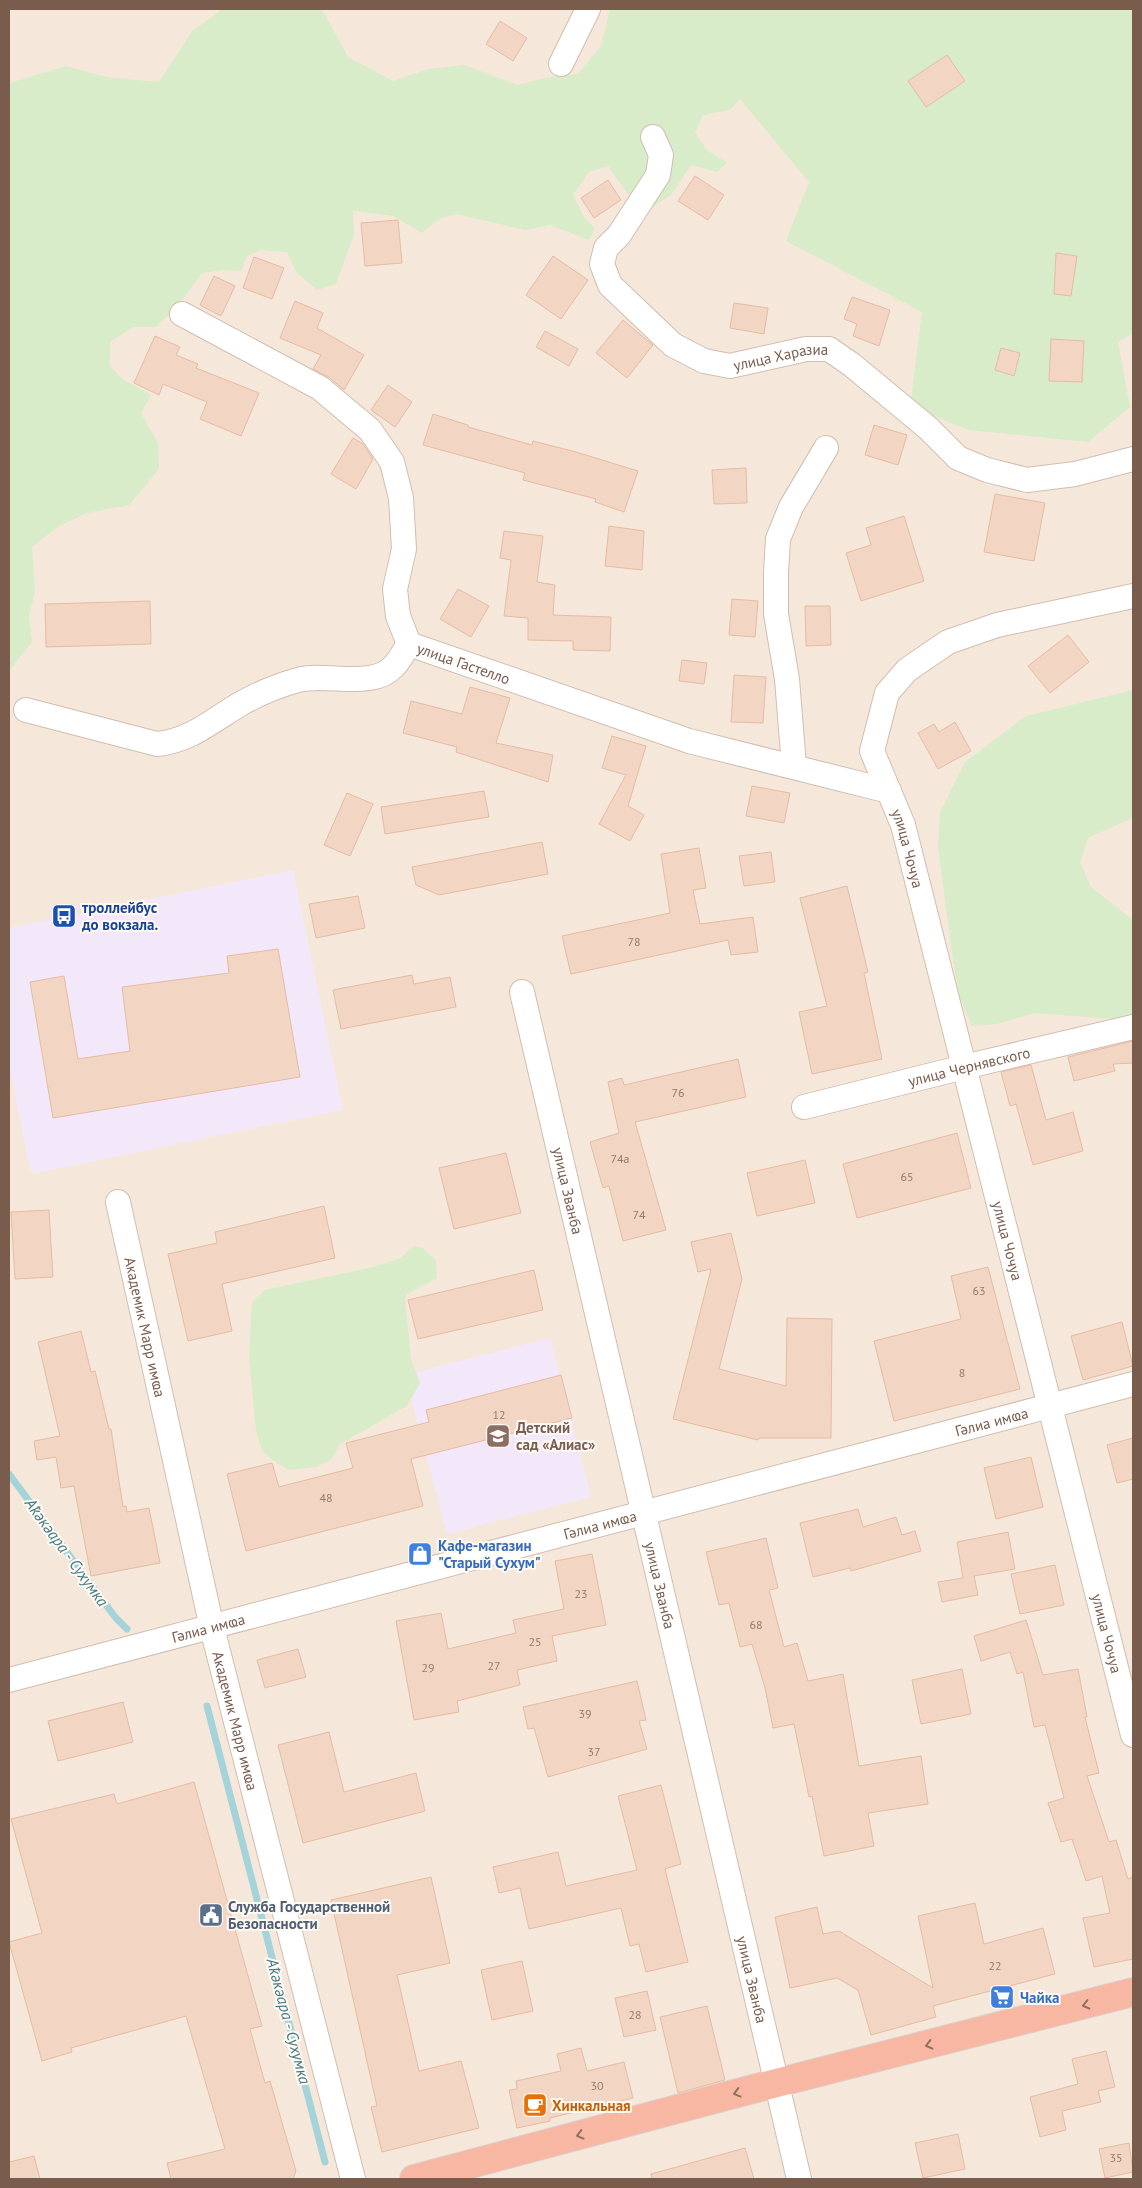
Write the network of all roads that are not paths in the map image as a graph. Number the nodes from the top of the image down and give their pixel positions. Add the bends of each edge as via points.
1 (588, 9) edge
2 (562, 64) dead end
3 (654, 137) dead end
4 (182, 314) dead end
5 (826, 448) dead end
6 (1133, 459) edge
7 (1133, 596) edge
8 (409, 644) junction
9 (26, 710) dead end
10 (794, 766) junction
11 (889, 791) junction
12 (522, 992) dead end
13 (1133, 1027) edge
14 (964, 1067) junction
15 (804, 1108) dead end
16 (118, 1202) dead end
17 (1133, 1384) edge
18 (1050, 1406) junction
19 (644, 1513) junction
20 (212, 1628) junction
21 (9, 1680) edge
22 (1133, 1735) edge
23 (1133, 1992) edge
24 (777, 2084) junction
25 (353, 2179) edge
26 (414, 2179) edge
27 (800, 2179) edge

1 - 2 street
3 - 6 street, улица Харазиа via 662,155 658,175 619,235 606,248 602,264 610,285 672,345 704,361 730,366 806,349 829,349 928,428 958,458 987,470 1027,480 1075,474
4 - 8 street, улица Гастелло via 320,388 370,430 392,462 401,498 404,549 395,589 398,616
5 - 10 street via 791,507 778,539 776,614 787,679
7 - 11 street, улица Чочуа via 997,624 948,642 907,670 888,693 872,751
8 - 9 street via 393,667 377,676 358,680 334,676 300,680 243,702 199,731 173,743 157,744
8 - 10 street, улица Гастелло via 689,741
10 - 11 street, улица Гастелло
11 - 14 street, улица Чочуа via 903,825
12 - 19 street, улица Званба
13 - 14 street, улица Чернявского
14 - 15 street, улица Чернявского
14 - 18 street, улица Чочуа
16 - 20 street, Академик Марр имҩа
17 - 18 street, Гәлиа имҩа
18 - 19 street, Гәлиа имҩа
18 - 22 street, улица Чочуа
19 - 20 street, Гәлиа имҩа
19 - 24 street, улица Званба
20 - 21 street, Гәлиа имҩа
20 - 25 street, Академик Марр имҩа
23 -> 24 highway
24 -> 26 highway
24 - 27 street, улица Званба

